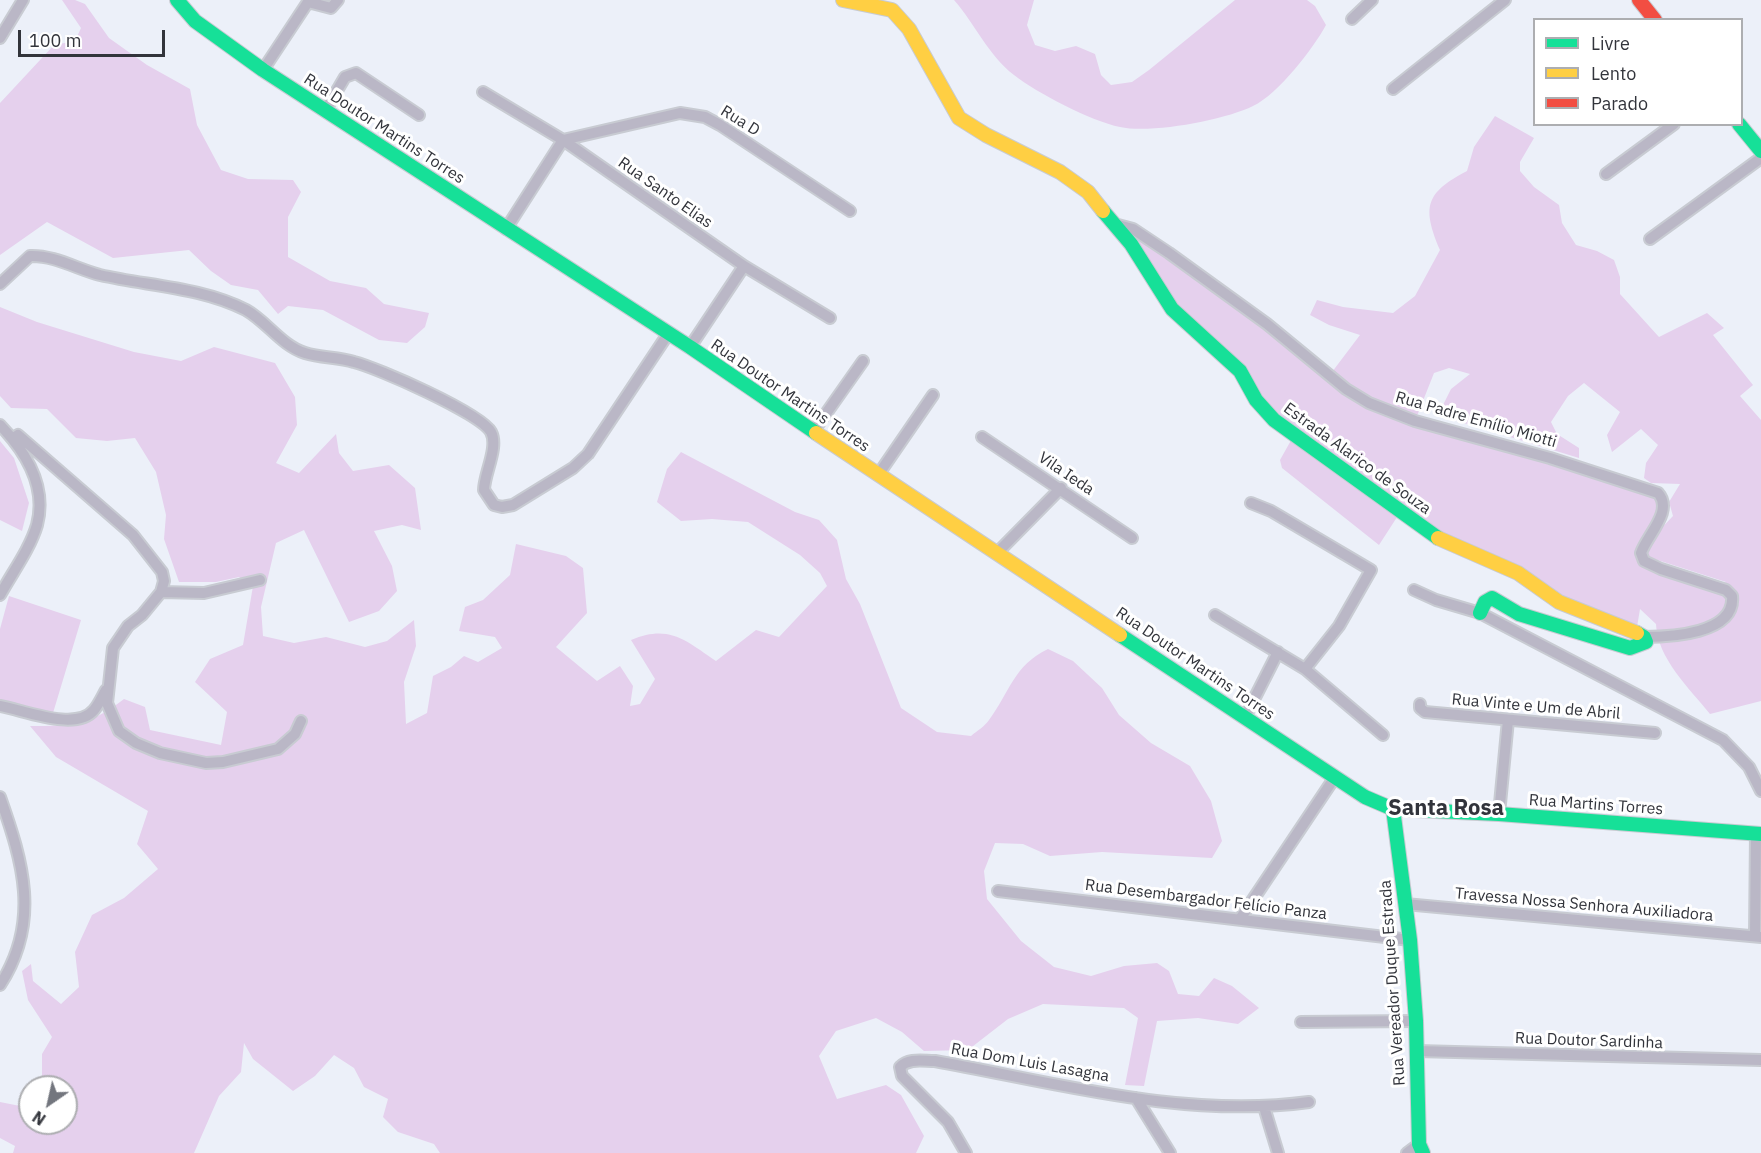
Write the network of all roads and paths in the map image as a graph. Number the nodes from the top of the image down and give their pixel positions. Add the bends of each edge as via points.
1 (23, 0) edge
2 (177, 0) edge
3 (338, 0) edge
4 (843, 0) edge
5 (1372, 0) edge
6 (1505, 0) edge
7 (1639, 0) edge
8 (1653, 18) edge
9 (1352, 19) dead end
10 (0, 38) edge
11 (263, 70) junction
12 (1394, 89) dead end
13 (483, 92) dead end
14 (325, 111) junction
15 (419, 115) dead end
16 (1671, 126) edge
17 (1741, 126) edge
18 (563, 140) junction
19 (1761, 152) edge
20 (1606, 174) dead end
21 (850, 212) dead end
22 (1118, 225) junction
23 (506, 229) junction
24 (1650, 239) dead end
25 (744, 266) junction
26 (0, 284) edge
27 (830, 318) dead end
28 (668, 334) junction
29 (690, 347) junction
30 (863, 361) dead end
31 (933, 395) dead end
32 (0, 425) edge
33 (813, 432) junction
34 (982, 437) dead end
35 (13, 439) junction
36 (878, 475) junction
37 (1061, 488) junction
38 (1251, 503) dead end
39 (1132, 538) dead end
40 (997, 553) junction
41 (260, 580) dead end
42 (1414, 590) dead end
43 (161, 592) junction
44 (0, 595) edge
45 (1480, 613) junction
46 (1215, 615) dead end
47 (1644, 637) junction
48 (1278, 652) junction
49 (1305, 669) junction
50 (106, 690) junction
51 (1420, 704) dead end
52 (0, 706) edge
53 (1245, 717) junction
54 (1508, 720) junction
55 (301, 722) dead end
56 (1655, 733) dead end
57 (1383, 735) dead end
58 (1335, 777) junction
59 (1761, 791) edge
60 (0, 797) edge
61 (1393, 809) junction
62 (1499, 814) junction
63 (1759, 834) edge
64 (998, 891) dead end
65 (1405, 904) junction
66 (1240, 919) junction
67 (1758, 936) edge
68 (1410, 940) junction
69 (0, 985) edge
70 (1301, 1022) dead end
71 (1416, 1022) junction
72 (1417, 1051) junction
73 (1761, 1060) edge
74 (1136, 1098) junction
75 (1309, 1102) dead end
76 (1264, 1107) junction
77 (1421, 1149) edge
78 (966, 1153) edge
79 (1170, 1153) edge
80 (1278, 1153) edge
81 (1407, 1153) edge

1 - 10 street
2 - 11 street, Rua Doutor Martins Torres via 195,21
3 - 11 street via 332,8 308,2
4 - 22 street, Estrada Alarico de Souza via 880,6 896,14 909,29 959,118 1070,178
5 - 9 street
6 - 12 street
7 - 8 street
11 - 14 street, Rua Doutor Martins Torres
13 - 18 street, Rua Santo Elias
14 - 15 street via 345,77 356,73
14 - 23 street, Rua Doutor Martins Torres
16 - 20 street
17 - 19 street
18 - 21 street, Rua D via 692,114 720,125
18 - 23 street
18 - 25 street, Rua Santo Elias
19 - 24 street
22 - 47 street, Estrada Alarico de Souza via 1172,309 1240,371 1256,400 1274,420 1444,543 1501,564 1559,602
22 - 47 street, Rua Padre Emílio Miotti via 1169,253 1369,403 1415,421 1658,493 1662,497 1660,519 1641,557 1650,565 1713,584 1732,596 1733,603 1726,617 1709,627 1688,634
23 - 28 street, Rua Doutor Martins Torres
25 - 27 street, Rua Santo Elias
25 - 29 street
26 - 28 street via 30,256 42,256 82,270 174,288 246,311 303,352 380,371 476,418 492,433 494,442 484,490 494,505 502,507 525,500 580,462
28 - 29 street, Rua Doutor Martins Torres
29 - 33 street, Rua Doutor Martins Torres
30 - 33 street
31 - 36 street
32 - 35 street
33 - 36 street, Rua Doutor Martins Torres
34 - 37 street, Vila Ieda
35 - 43 street via 18,435 133,535 162,572
35 - 44 street via 37,480 37,525
36 - 40 street, Rua Doutor Martins Torres
37 - 39 street, Vila Ieda
37 - 40 street
38 - 49 street via 1272,511 1371,570 1339,626
40 - 53 street, Rua Doutor Martins Torres
41 - 43 street via 204,593
42 - 45 street
43 - 50 street via 117,640
45 - 47 street via 1492,598 1515,612 1630,648 1643,645
45 - 59 street via 1723,740 1749,767
46 - 48 street
48 - 49 street
48 - 53 street
49 - 57 street
50 - 52 street via 93,712 82,718 60,720
50 - 55 street via 111,717 128,739 186,760 223,762 278,749 295,734
51 - 54 street, Rua Vinte e Um de Abril via 1425,712
53 - 58 street, Rua Doutor Martins Torres
54 - 56 street, Rua Vinte e Um de Abril
54 - 62 street
58 - 61 street, Rua Doutor Martins Torres via 1365,797
58 - 66 street
60 - 69 street via 20,858 25,909 16,956
61 - 62 street, Rua Martins Torres
61 - 65 street, Rua Vereador Duque Estrada
62 - 63 street, Rua Martins Torres
63 - 67 street
64 - 66 street, Rua Desembargador Felício Panza
65 - 67 street, Travessa Nossa Senhora Auxiliadora
65 - 68 street, Rua Vereador Duque Estrada
66 - 68 street, Rua Desembargador Felício Panza
68 - 71 street, Rua Vereador Duque Estrada
70 - 71 street
71 - 72 street, Rua Vereador Duque Estrada
72 - 73 street, Rua Doutor Sardinha
72 - 77 street, Rua Vereador Duque Estrada
74 - 76 street, Rua Dom Luis Lasagna via 1218,1107
74 - 78 street, Rua Dom Luis Lasagna via 935,1061 904,1063 900,1067 902,1076 948,1122
74 - 79 street
75 - 76 street, Rua Dom Luis Lasagna
76 - 80 street
77 - 81 street

